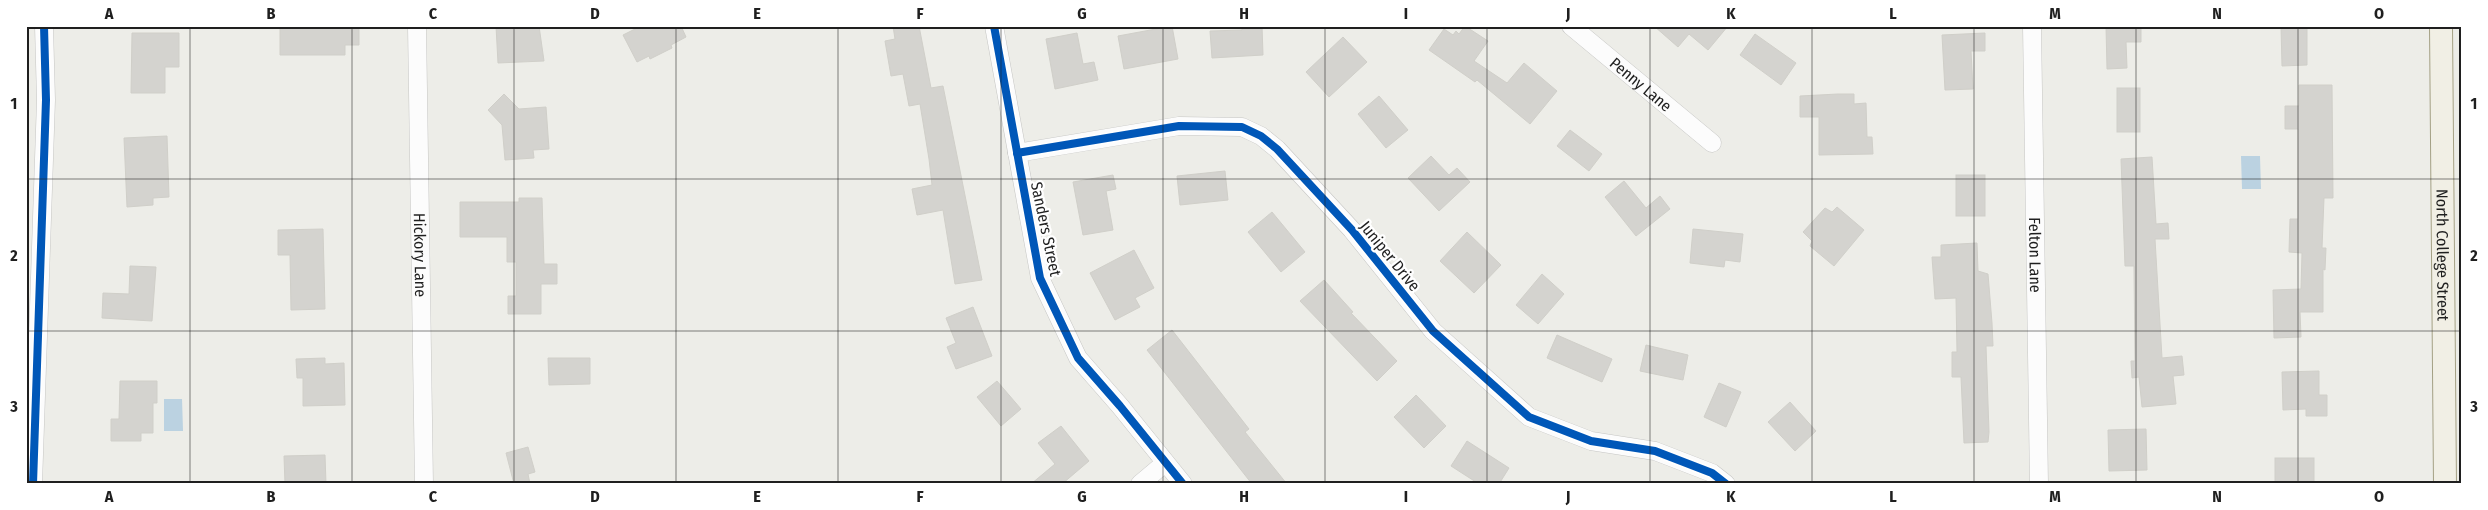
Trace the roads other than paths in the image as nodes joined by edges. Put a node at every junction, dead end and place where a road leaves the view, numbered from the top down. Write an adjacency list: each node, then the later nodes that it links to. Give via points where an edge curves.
1 (44, 26): 10 (street, via 46,100)
2 (417, 26): 11 (street, Hickory Lane)
3 (994, 26): 8 (street, Sanders Street)
4 (1571, 26): 7 (street, Penny Lane)
5 (2032, 26): 15 (street, Felton Lane)
6 (2441, 26): 16 (main road, North College Street)
7 (1712, 143)
8 (1017, 153): 9 (street, Sanders Street, via 1040,278 1065,332 1078,358); 14 (street, Juniper Drive, via 1179,126 1242,127 1277,149 1352,230 1433,331 1529,417 1591,441 1655,451 1712,473)
9 (1165, 462): 12 (street); 13 (street, Sanders Street)
10 (32, 484)
11 (424, 484)
12 (1140, 484)
13 (1183, 484)
14 (1726, 484)
15 (2039, 484)
16 (2444, 484)

